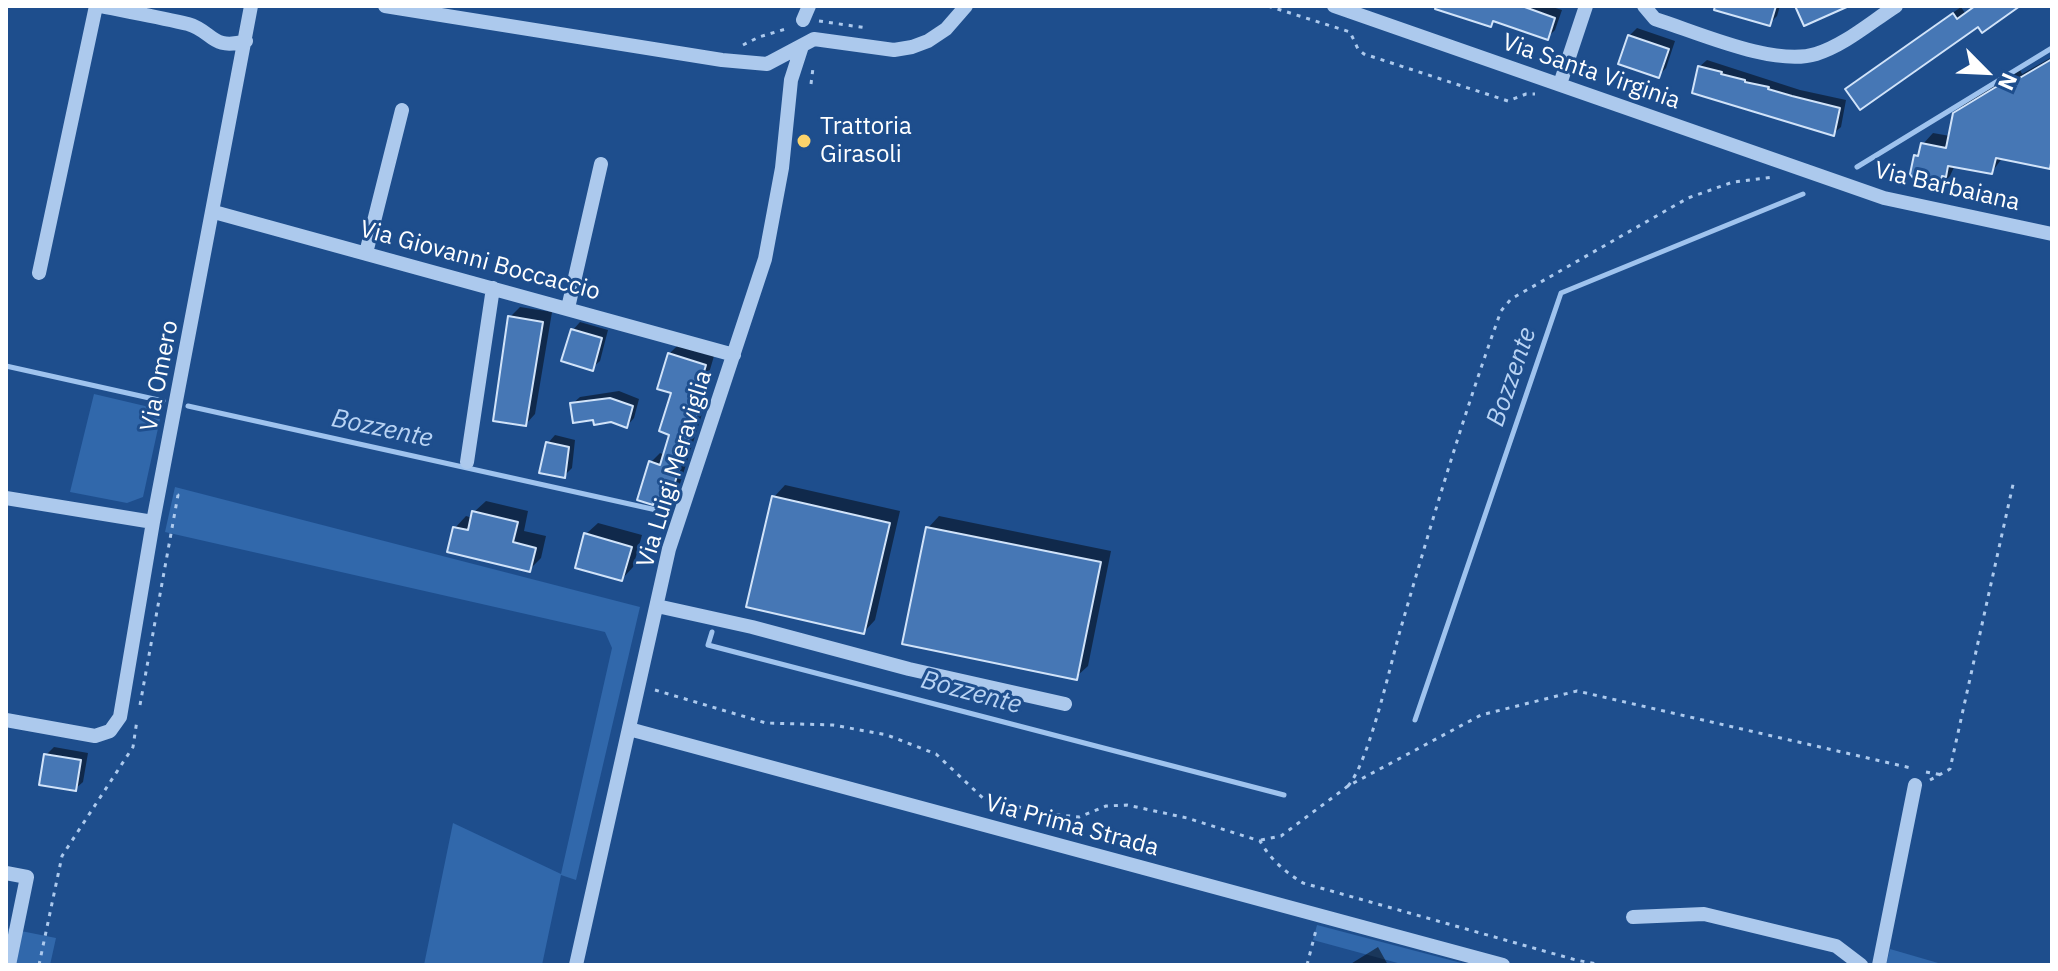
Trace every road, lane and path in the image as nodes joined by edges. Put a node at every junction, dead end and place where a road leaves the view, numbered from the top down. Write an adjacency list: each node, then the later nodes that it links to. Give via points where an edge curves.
1 (98, 6): 13 (street, via 193,25 212,41 233,44); 29 (street)
2 (239, 6): 13 (street)
3 (251, 6): 13 (street, Via Omero)
4 (385, 6): 16 (street)
5 (966, 6): 14 (street, via 946,29 912,47 894,50 822,39)
6 (1268, 6): 21 (path, via 1350,32 1364,54 1508,101 1526,94)
7 (1334, 6): 20 (street, Via Santa Virginia)
8 (1586, 6): 20 (street)
9 (1644, 6): 10 (street, via 1655,19 1769,55 1797,58 1841,42)
10 (1896, 6)
11 (807, 18): 12 (path); 15 (path)
12 (869, 29)
13 (246, 34): 26 (street, Via Omero)
14 (802, 46): 16 (street); 18 (street, Via Luigi Meraviglia)
15 (736, 49)
16 (767, 64): 18 (street)
17 (814, 65): 19 (path)
18 (791, 80): 32 (street, Via Luigi Meraviglia, via 782,168 763,268)
19 (811, 84)
20 (1560, 84): 25 (street, Via Santa Virginia)
21 (1544, 98)
22 (402, 110): 28 (street)
23 (601, 164): 31 (street)
24 (1783, 177): 46 (path, via 1733,182 1688,198 1511,299 1501,311 1374,724)
25 (1833, 181): 27 (street, Via Barbaiana, via 1884,198)
26 (214, 212): 28 (street, Via Giovanni Boccaccio); 36 (street, Via Omero)
27 (2052, 234)
28 (366, 253): 30 (street, Via Giovanni Boccaccio)
29 (39, 273)
30 (493, 288): 31 (street, Via Giovanni Boccaccio); 33 (street)
31 (568, 308): 32 (street, Via Giovanni Boccaccio)
32 (734, 355): 37 (street, Via Luigi Meraviglia, via 684,497)
33 (467, 462)
34 (2014, 480): 44 (path, via 1950,769)
35 (6, 498): 36 (street)
36 (153, 522): 40 (street, Via Omero, via 124,700 110,731 87,736)
37 (657, 606): 39 (street); 41 (street, Via Luigi Meraviglia)
38 (651, 689): 47 (path, via 766,723 833,725 887,735 936,754 984,799 1079,817 1106,806 1127,805)
39 (1065, 704)
40 (6, 720)
41 (629, 729): 54 (street, Via Luigi Meraviglia); 56 (street, Via Prima Strada)
42 (1911, 768): 46 (path, via 1577,691 1481,715)
43 (1927, 772): 44 (path)
44 (1942, 775): 45 (path)
45 (1915, 785): 59 (street)
46 (1348, 786): 47 (path, via 1281,836)
47 (1260, 841): 49 (path, via 1290,875)
48 (6, 873): 53 (street, via 27,877)
49 (1324, 889): 50 (path); 57 (path)
50 (1322, 898)
51 (1633, 917): 58 (street, via 1704,914 1836,946)
52 (1317, 925): 55 (path)
53 (9, 965)
54 (576, 965)
55 (1307, 965)
56 (1503, 965)
57 (1602, 965)
58 (1861, 965)
59 (1879, 965)

